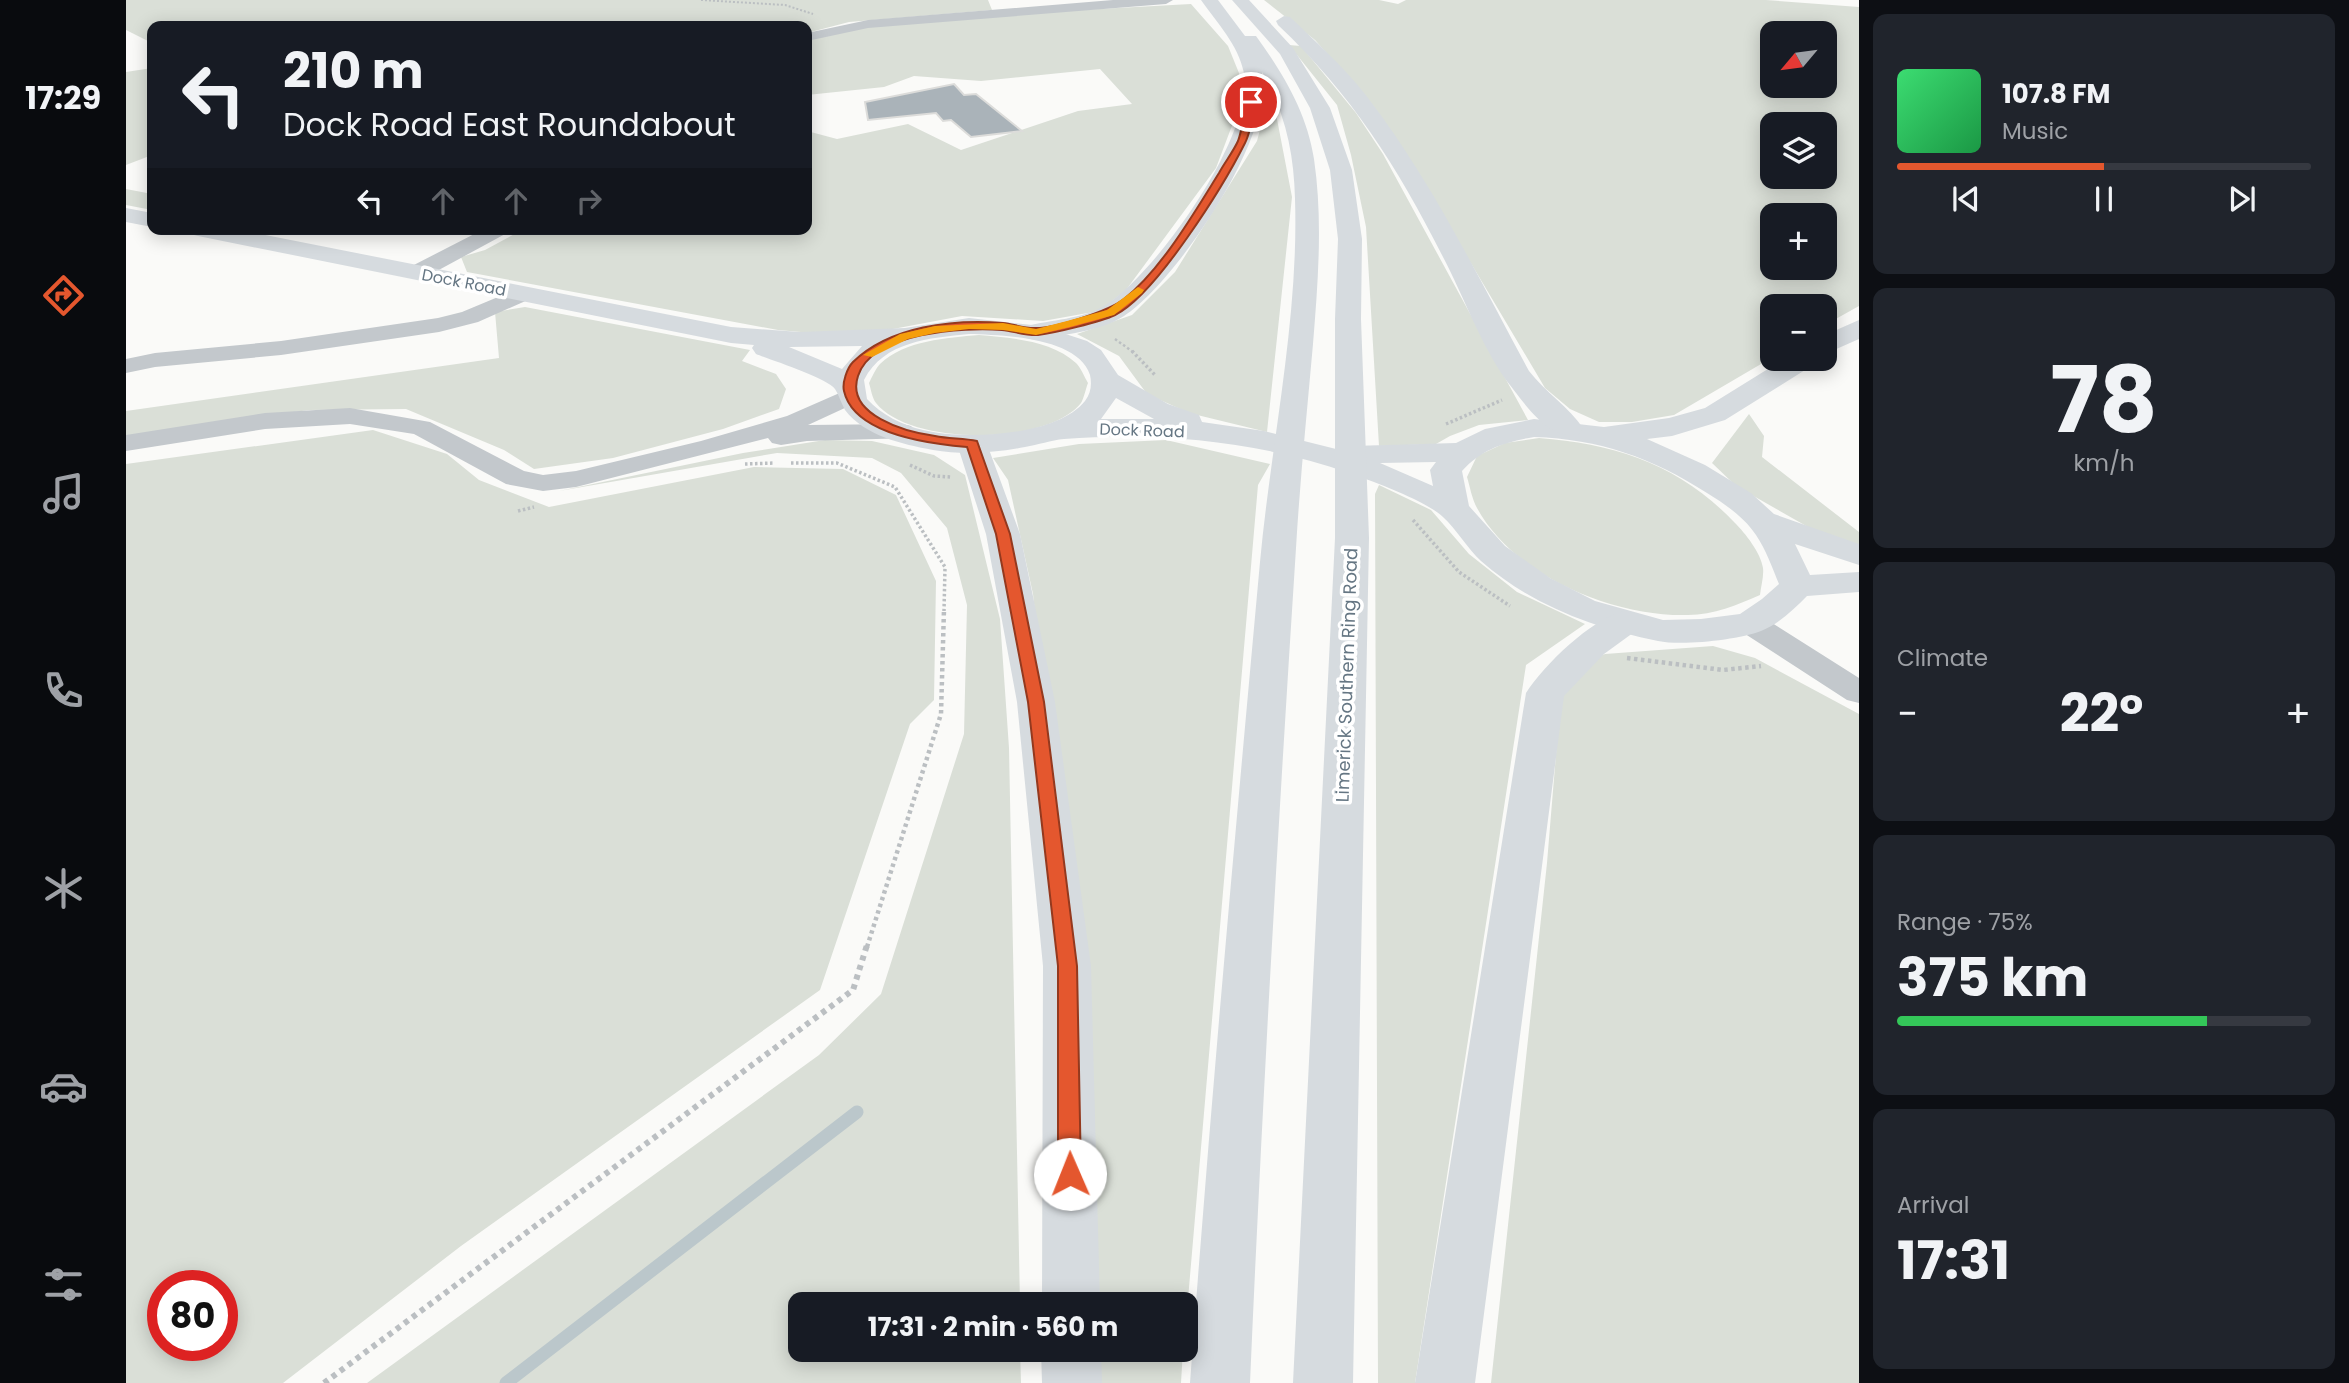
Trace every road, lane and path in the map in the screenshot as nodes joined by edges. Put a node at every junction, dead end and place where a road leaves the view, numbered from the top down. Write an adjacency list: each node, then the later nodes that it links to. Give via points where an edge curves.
1 (701, 0): 7 (path, via 785,5)
2 (1195, 0): 9 (main road)
3 (1212, 0): 9 (main road); 54 (main road, via 1268,64 1287,102 1303,154 1307,213 1306,276 1281,520 1233,1141)
4 (1240, 0): 55 (main road, Limerick Southern Ring Road, via 1278,38 1324,113 1347,192 1351,242 1352,538)
5 (1257, 0): 28 (main road, via 1317,48 1346,81 1421,195 1516,374)
6 (1159, 1): 7 (street)
7 (851, 26): 8 (street)
8 (812, 36)
9 (1237, 40): 17 (main road, via 1249,61 1255,87 1242,140 1175,246 1129,300 1110,313)
10 (126, 215): 11 (main road)
11 (147, 219)
12 (228, 235): 14 (main road, Dock Road)
13 (488, 235): 14 (street)
14 (415, 273): 15 (main road, Dock Road)
15 (522, 294): 18 (main road, Dock Road); 22 (street, via 439,325 281,348)
16 (1859, 328): 20 (main road)
17 (1036, 332): 19 (main road, via 969,326); 25 (main road, via 1084,351)
18 (731, 335): 19 (main road, Dock Road, via 800,340); 26 (main road, Dock Road, via 825,371)
19 (904, 337): 26 (main road, via 874,349 855,366)
20 (1837, 340)
21 (126, 358): 22 (street)
22 (155, 360): 23 (street)
23 (126, 366)
24 (1784, 371): 27 (main road)
25 (1106, 380): 29 (main road, via 1096,408); 32 (main road, Dock Road, via 1158,410)
26 (850, 391): 30 (main road, Dock Road, via 861,410); 35 (street, via 796,421)
27 (1715, 414): 31 (main road, via 1672,427); 38 (main road, via 1697,435)
28 (1568, 428): 31 (main road); 36 (main road, via 1496,434)
29 (1056, 431): 32 (main road, Dock Road, via 1120,426); 34 (main road, Dock Road, via 1017,441)
30 (902, 432): 34 (main road, Dock Road); 35 (street, via 807,433)
31 (1606, 434): 38 (main road)
32 (1227, 435): 37 (main road, Dock Road)
33 (126, 443): 35 (street, via 265,421 350,416 421,427 516,478 543,483)
34 (972, 443): 50 (main road, via 1003,534 1036,702 1067,966)
35 (709, 447)
36 (1460, 452): 37 (main road, Dock Road); 41 (main road, via 1446,470)
37 (1332, 456): 41 (main road, Dock Road, via 1416,488)
38 (1684, 464): 43 (main road, via 1735,496)
39 (735, 466): 52 (path, via 837,463 895,487 944,567 941,714 853,990)
40 (545, 505): 42 (path)
41 (1453, 508): 47 (main road, via 1493,553 1538,585 1582,609)
42 (518, 511)
43 (1763, 521): 44 (main road); 46 (main road)
44 (1859, 555)
45 (1859, 582): 46 (main road)
46 (1797, 586): 48 (main road)
47 (1624, 622): 48 (main road, via 1662,631); 56 (main road, via 1591,646 1545,693)
48 (1750, 623): 49 (street)
49 (1859, 693)
50 (1071, 1292)
51 (1072, 1362): 53 (main road)
52 (324, 1383)
53 (1072, 1383)
54 (1220, 1383)
55 (1323, 1383)
56 (1445, 1383)

